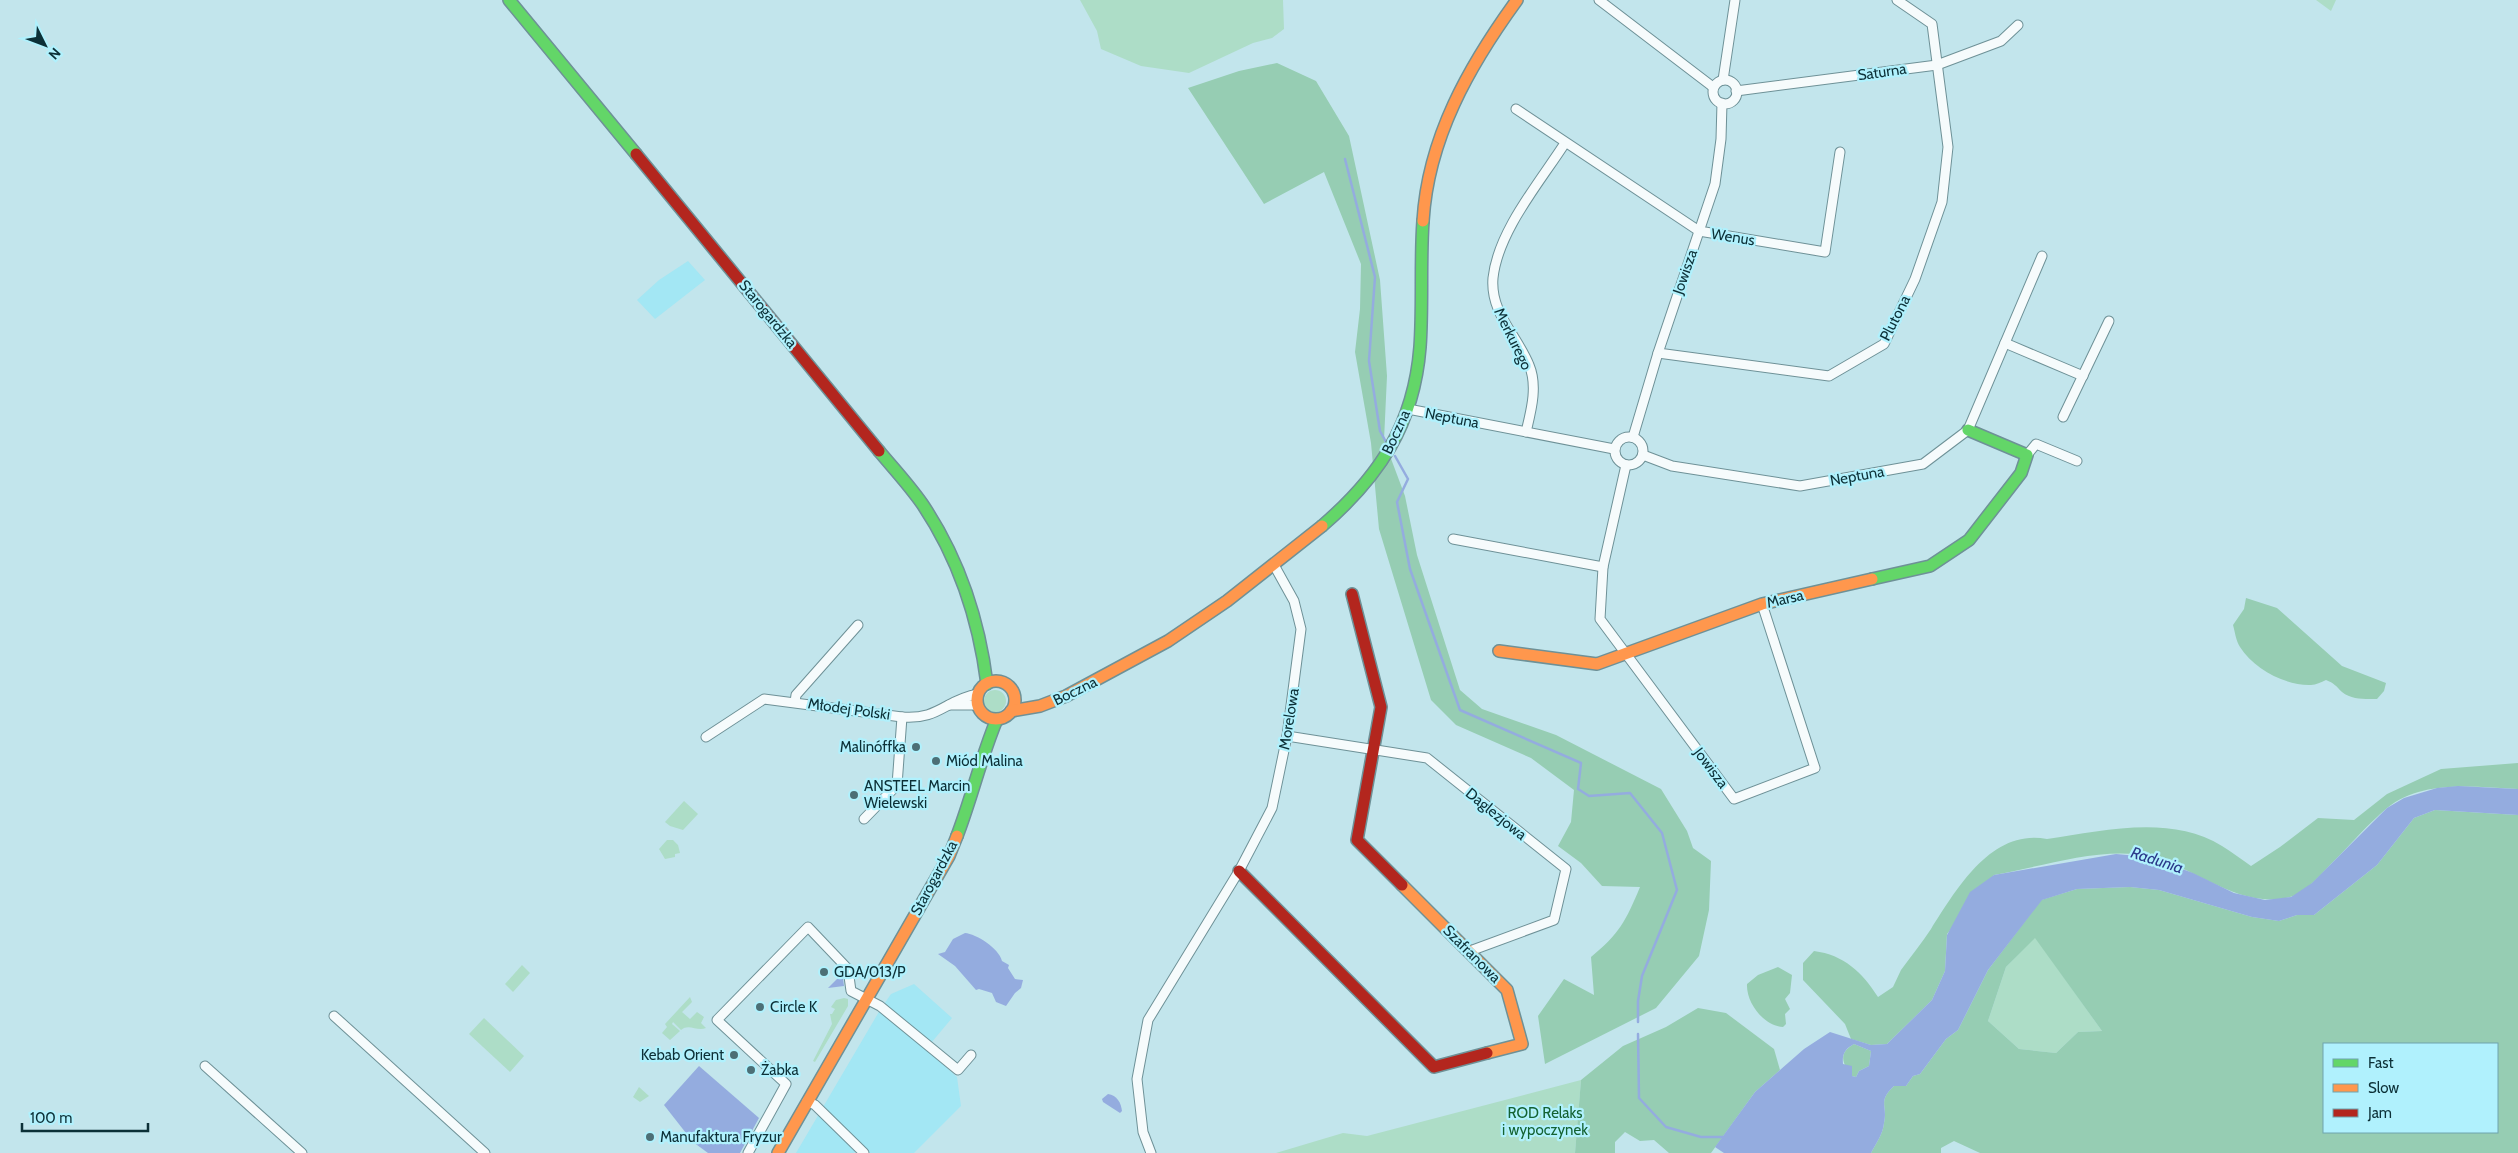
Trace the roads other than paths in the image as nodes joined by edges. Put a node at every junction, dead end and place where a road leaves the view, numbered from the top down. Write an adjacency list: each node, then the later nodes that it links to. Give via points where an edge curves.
1 (509, 0): 39 (street, Starogardzka, via 922,503 938,527 964,585)
2 (1517, 0): 21 (street, Boczna, via 1476,56 1435,152 1421,242 1421,351)
3 (1599, 0): 9 (street)
4 (1735, 0): 8 (street)
5 (1897, 0): 7 (street, Plutona, via 1932,24)
6 (2018, 25): 7 (street, Saturna, via 2001,42)
7 (1937, 65): 10 (street, Saturna); 19 (street, Plutona, via 1948,147 1942,202 1915,280 1884,344 1829,376)
8 (1723, 80): 9 (street); 10 (street, via 1731,82)
9 (1713, 88): 11 (street, via 1715,99)
10 (1736, 91): 11 (street, via 1731,102)
11 (1722, 103): 15 (street, Jowisza, via 1722,139 1715,184)
12 (1516, 109): 13 (street, Wenus)
13 (1565, 143): 15 (street, Wenus); 24 (street, Merkurego, via 1499,250 1493,279 1495,302 1503,323 1530,366 1534,397)
14 (1840, 152): 15 (street, Wenus, via 1825,252)
15 (1699, 231): 19 (street, Jowisza)
16 (2042, 256): 18 (street, Neptuna)
17 (2109, 320): 20 (street)
18 (2005, 343): 20 (street); 23 (street, Neptuna)
19 (1658, 353): 25 (street, Jowisza)
20 (2082, 376): 22 (street)
21 (1408, 409): 24 (street, Neptuna); 32 (street, Boczna, via 1392,446 1357,496)
22 (2063, 417)
23 (1968, 430): 27 (street, Neptuna, via 1923,464 1800,486 1672,466); 28 (street)
24 (1526, 432): 26 (street, Neptuna)
25 (1634, 437): 26 (street, via 1621,439); 27 (street, via 1642,444)
26 (1614, 449): 30 (street, via 1617,460)
27 (1643, 455): 30 (street, via 1639,461)
28 (2028, 455): 29 (street, via 2036,444); 35 (street, Marsa, via 2021,473 1969,540 1930,566)
29 (2077, 461)
30 (1626, 465): 33 (street, Jowisza)
31 (1453, 539): 33 (street)
32 (1274, 565): 43 (street, Boczna, via 1174,637 1074,693); 47 (street, Morelowa, via 1294,601 1301,629)
33 (1603, 567): 38 (street, Jowisza, via 1600,619)
34 (1352, 594): 49 (street, Szafranowa, via 1381,707)
35 (1762, 604): 38 (street, Marsa); 38 (street, Jowisza, via 1815,768 1734,799)
36 (858, 625): 42 (street, Młodej Polski, via 796,695)
37 (1498, 651): 38 (street, Marsa, via 1596,664)
38 (1625, 655)
39 (992, 683): 40 (street, via 1009,687); 41 (street)
40 (1014, 698): 43 (street, Boczna); 44 (street)
41 (978, 700): 45 (street, Młodej Polski, via 961,697 931,716); 46 (street)
42 (795, 702): 45 (street, Młodej Polski); 48 (street, Młodej Polski, via 764,699)
43 (1039, 706): 44 (street, Boczna)
44 (1011, 711): 46 (street, via 1006,716)
45 (902, 717): 50 (street, Młodej Polski, via 897,785)
46 (991, 717): 53 (street, Starogardzka, via 970,802 948,856)
47 (1287, 736): 49 (street, Daglezjowa); 51 (street, Morelowa, via 1272,808)
48 (706, 737)
49 (1373, 750): 52 (street, Szafranowa, via 1356,840); 52 (street, Daglezjowa, via 1427,758 1566,869 1554,920)
50 (864, 819)
51 (1239, 871): 52 (street, Szafranowa, via 1434,1067 1522,1044 1507,990); 63 (street, Morelowa, via 1148,1020 1137,1079 1143,1132)
52 (1470, 951)
53 (866, 1000): 55 (street, via 880,1006 958,1070); 57 (street, Starogardzka); 60 (street, via 851,991 848,969 808,927 716,1020 786,1084)
54 (334, 1016): 59 (street)
55 (970, 1055)
56 (205, 1066): 58 (street)
57 (807, 1101): 61 (street, Starogardzka); 62 (street)
58 (302, 1153)
59 (485, 1153)
60 (748, 1153)
61 (778, 1153)
62 (864, 1153)
63 (1151, 1153)

